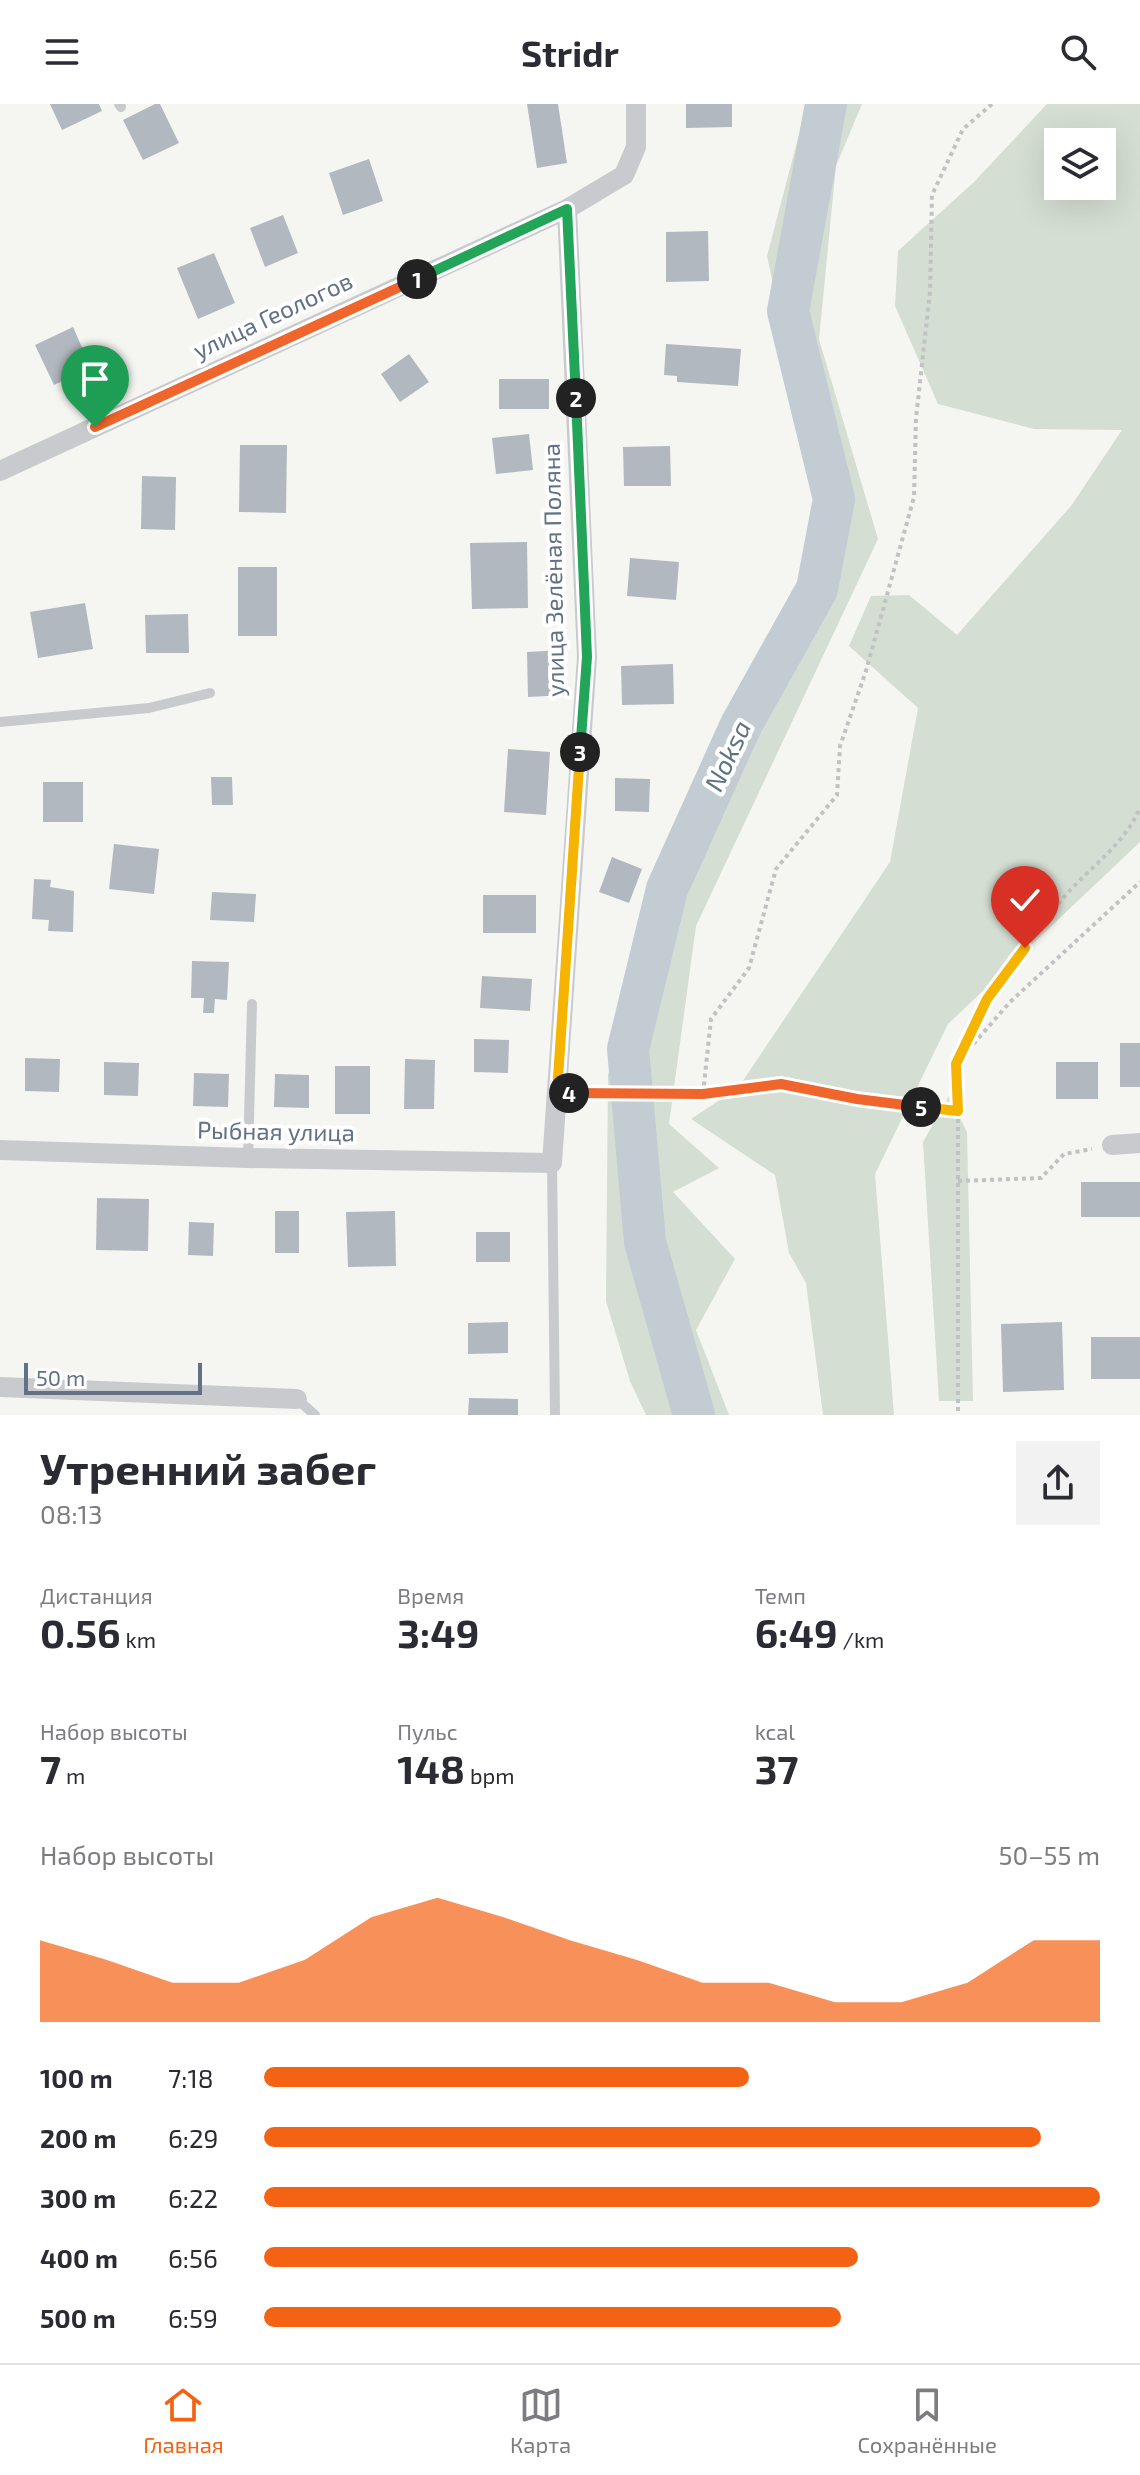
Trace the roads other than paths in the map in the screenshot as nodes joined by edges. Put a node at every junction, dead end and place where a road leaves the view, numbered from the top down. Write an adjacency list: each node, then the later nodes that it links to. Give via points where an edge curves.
1 (636, 104): 2 (street, via 636,147 624,175)
2 (567, 209): 3 (street, улица Геологов); 11 (street, улица Зелёная Поляна, via 587,657)
3 (0, 471)
4 (210, 693): 5 (lane, via 149,708)
5 (0, 722)
6 (252, 1004): 10 (lane)
7 (1140, 1143): 8 (street)
8 (1112, 1145)
9 (0, 1150): 10 (street, Рыбная улица)
10 (248, 1158): 11 (street, Рыбная улица)
11 (552, 1163): 15 (lane)
12 (0, 1387): 13 (street)
13 (297, 1399): 14 (lane)
14 (315, 1415)
15 (555, 1415)

